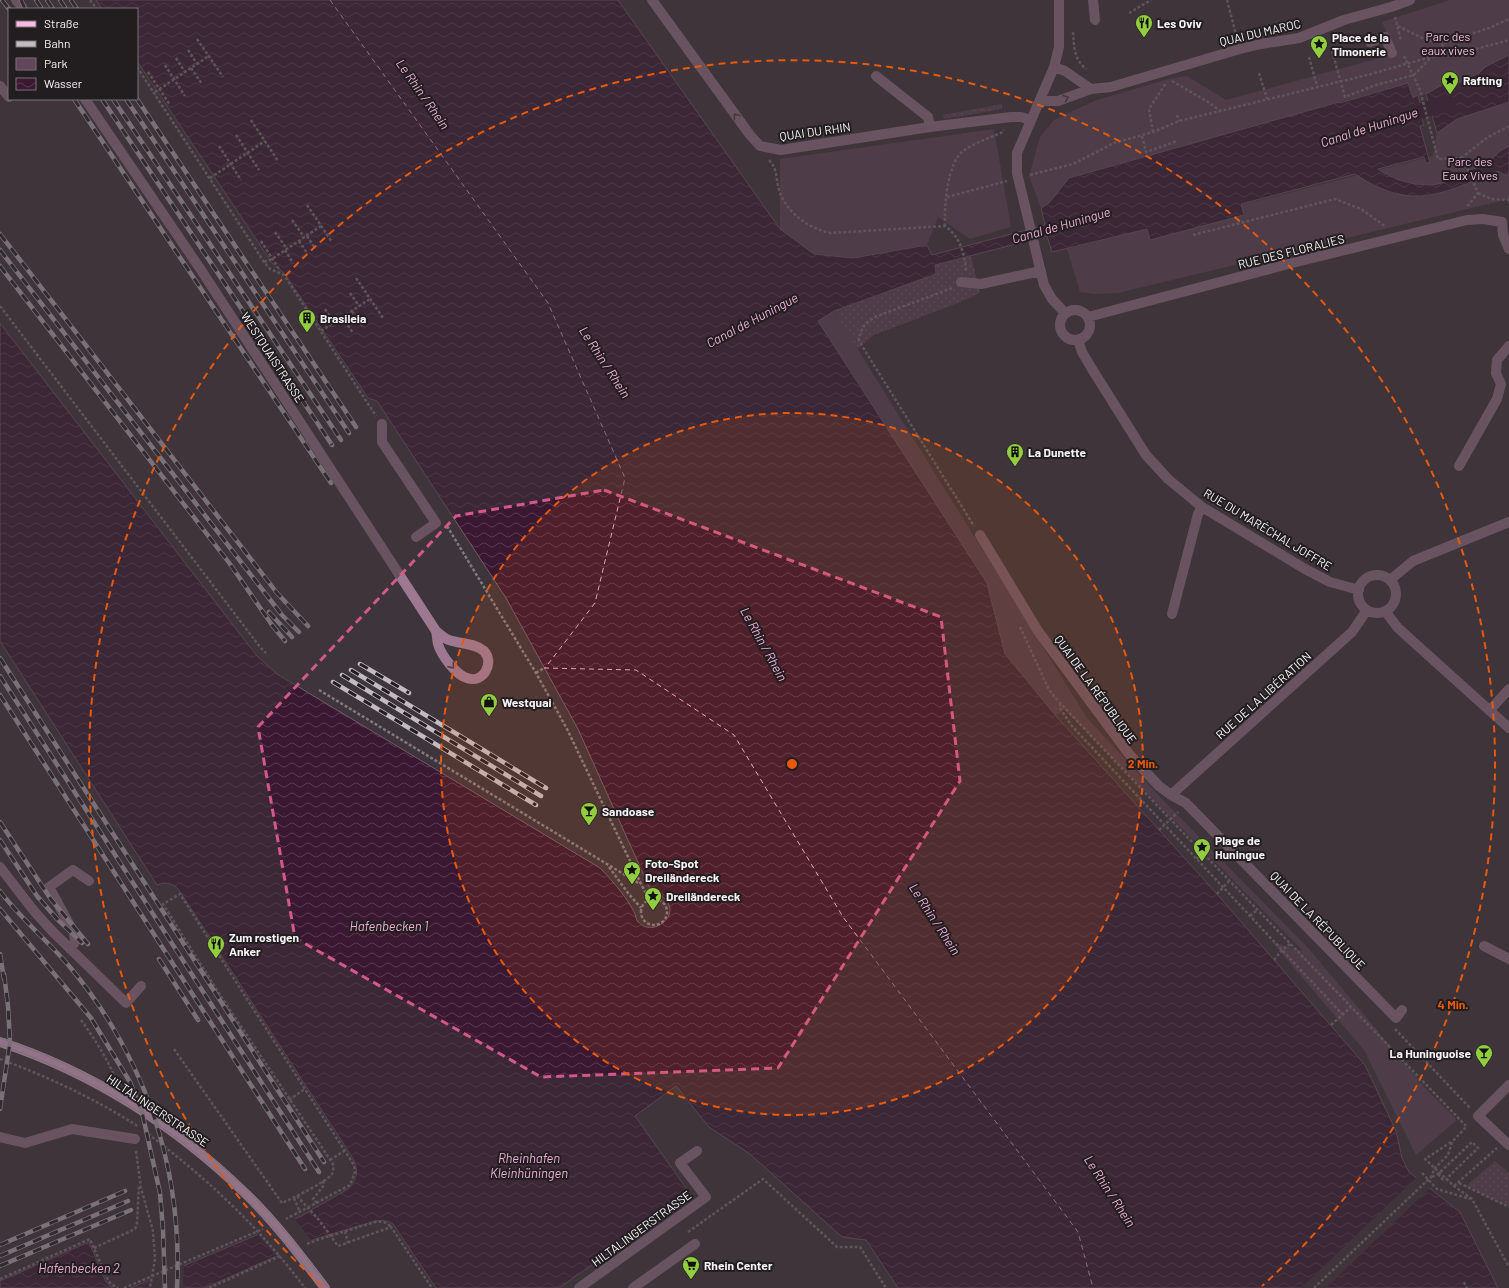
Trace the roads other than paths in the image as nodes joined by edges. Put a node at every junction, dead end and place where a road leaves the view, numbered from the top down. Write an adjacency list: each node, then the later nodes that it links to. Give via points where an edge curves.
1 (16, 0): 6 (street)
2 (652, 0): 18 (street, QUAI DU RHIN, one-way to 2, via 781,150 760,146)
3 (1059, 0): 10 (street, via 1059,47)
4 (1093, 0): 7 (street)
5 (1410, 0): 13 (street, QUAI DU MAROC, via 1344,20 1299,38 1240,49 1111,87)
6 (23, 8)
7 (1096, 20)
8 (1369, 39): 9 (street, via 1370,42 1385,37)
9 (1392, 53)
10 (1054, 67): 13 (street, via 1065,71); 16 (street)
11 (876, 76): 18 (street, via 928,117)
12 (0, 86): 14 (street)
13 (1091, 89): 16 (street, QUAI DU MAROC, one-way to 13, via 1058,101)
14 (8, 95)
15 (86, 100): 38 (street, WESTQUAISTRASSE, via 205,276)
16 (1040, 101): 17 (street)
17 (1030, 120): 18 (street, QUAI DU RHIN, via 1011,117); 21 (street, via 1017,152 1017,174)
18 (930, 127)
19 (1506, 219): 20 (street, via 1503,235); 24 (street, RUE DES FLORALIES, via 1467,220)
20 (1509, 249)
21 (1041, 271): 22 (street, via 981,284); 23 (street, via 1044,285 1052,299)
22 (961, 282)
23 (1065, 313): 24 (street, via 1082,311); 25 (street, via 1060,327 1063,335 1070,340)
24 (1088, 317): 25 (street, via 1089,331 1085,337)
25 (1078, 340): 29 (street, RUE DU MARÉCHAL JOFFRE, via 1092,369 1146,455 1168,479)
26 (1509, 346): 28 (street, via 1497,360 1496,373 1501,384 1497,399)
27 (382, 424): 32 (street, via 382,442 436,523)
28 (1458, 466)
29 (1202, 507): 34 (street, RUE DU MARÉCHAL JOFFRE, via 1305,569 1330,582); 37 (street)
30 (1509, 522): 33 (street, via 1413,561)
31 (980, 535): 42 (street, QUAI DE LA RÉPUBLIQUE, via 1025,612 1079,689 1129,754)
32 (416, 537)
33 (1390, 580): 34 (street, via 1374,575 1364,580); 36 (street, via 1396,597)
34 (1358, 590): 35 (street, via 1360,603)
35 (1367, 610): 36 (street, via 1376,613); 42 (street, RUE DE LA LIBÉRATION, via 1352,632)
36 (1385, 610): 40 (street, via 1398,628)
37 (1172, 614)
38 (436, 631): 38 (street, WESTQUAISTRASSE, one-way to 38, via 438,644 456,671 472,679 483,675 488,659 482,650 449,640)
39 (1509, 689): 40 (street)
40 (1490, 710): 41 (street)
41 (1509, 728)
42 (1171, 795): 49 (street, QUAI DE LA RÉPUBLIQUE, via 1186,803 1396,1018)
43 (0, 866): 46 (street, via 34,911)
44 (89, 881): 46 (street, via 73,870 49,887 74,933 75,942)
45 (1484, 946): 47 (street)
46 (70, 949): 48 (street, via 126,1003)
47 (1509, 959)
48 (141, 986)
49 (1402, 1010)
50 (0, 1042): 57 (main road, HILTALINGERSTRASSE, via 67,1068 100,1085 175,1134 209,1160 246,1194 271,1220)
51 (1509, 1085): 54 (street, via 1478,1116)
52 (0, 1138): 53 (street, via 25,1143 72,1129)
53 (135, 1139)
54 (1507, 1143)
55 (697, 1151): 58 (street, HILTALINGERSTRASSE, via 680,1163 706,1197)
56 (695, 1244): 59 (street)
57 (325, 1288)
58 (580, 1288)
59 (633, 1288)

